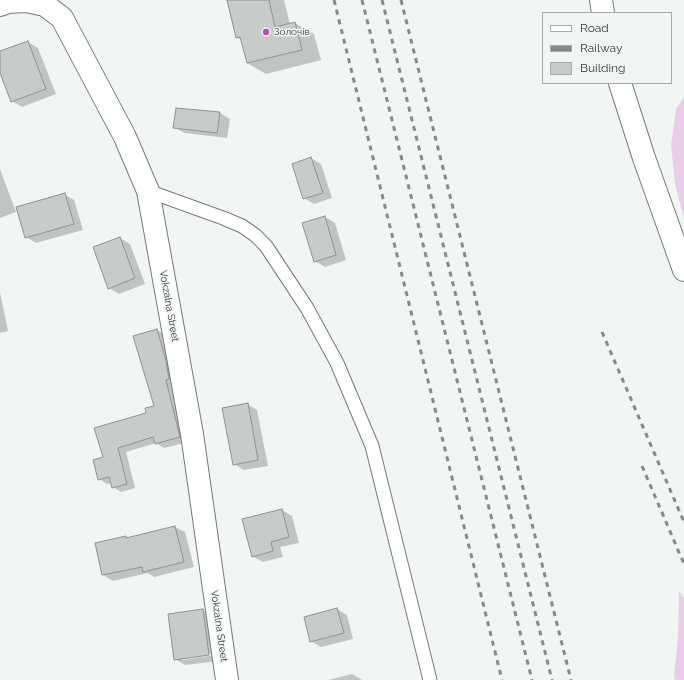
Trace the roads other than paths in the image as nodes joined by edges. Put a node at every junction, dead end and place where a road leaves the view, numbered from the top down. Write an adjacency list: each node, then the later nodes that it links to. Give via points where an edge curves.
1 (601, 0): 3 (street)
2 (0, 5): 5 (street, Vokzalna Street, via 26,1 45,5 62,18 125,137)
3 (603, 12)
4 (620, 84): 6 (street)
5 (148, 190): 7 (street, Vokzalna Street, via 192,434); 8 (lane, via 242,226 266,246 307,308 337,363 372,446)
6 (684, 270)
7 (227, 680)
8 (430, 680)

